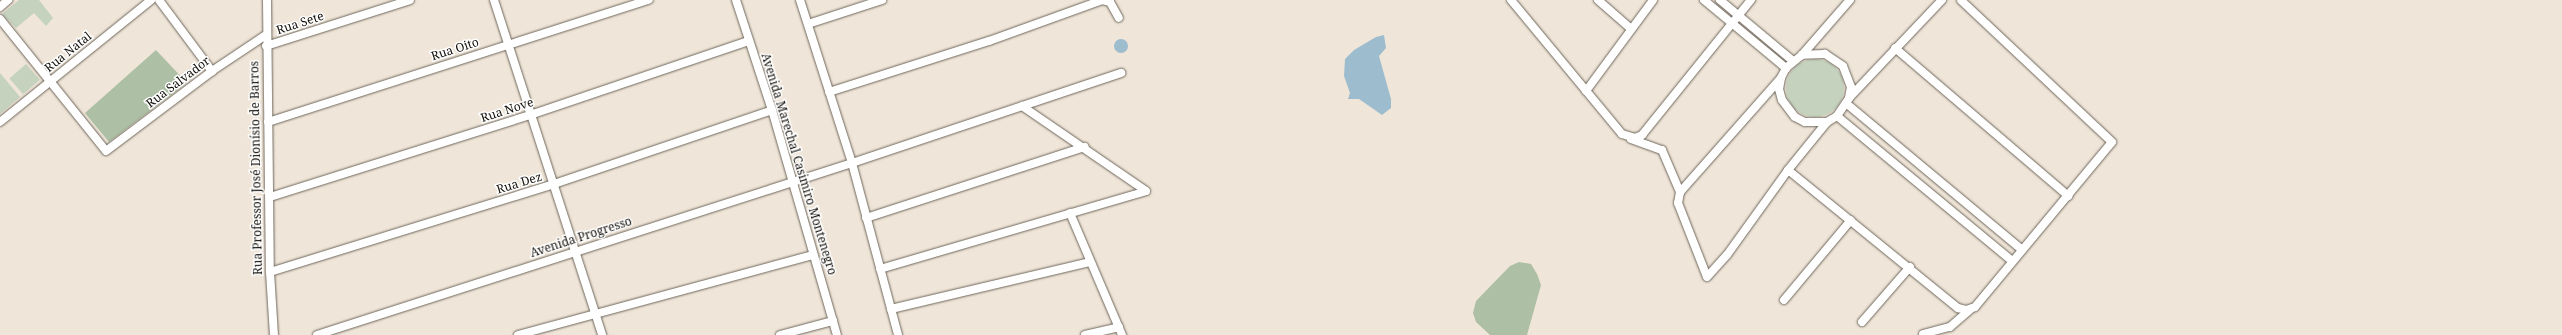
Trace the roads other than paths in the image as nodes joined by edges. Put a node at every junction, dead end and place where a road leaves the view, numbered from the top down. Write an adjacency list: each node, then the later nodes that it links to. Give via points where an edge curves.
1 (8, 0): 21 (street)
2 (152, 0): 39 (street, Rua Natal)
3 (159, 0): 36 (street)
4 (267, 0): 28 (street, Rua Professor José Dionísio de Barros)
5 (410, 0): 31 (street, Rua Sete)
6 (494, 0): 30 (street)
7 (649, 0): 30 (street, Rua Oito)
8 (736, 0): 29 (street, Avenida Marechal Casimiro Montenegro)
9 (800, 0): 26 (street)
10 (882, 0): 26 (street)
11 (1102, 0): 23 (street, via 1110,2); 41 (street, via 989,41)
12 (1511, 0): 40 (street)
13 (1598, 0): 27 (street)
14 (1653, 0): 27 (street)
15 (1704, 0): 25 (street)
16 (1720, 0): 22 (street)
17 (1751, 0): 22 (street)
18 (1850, 0): 33 (street)
19 (1942, 0): 32 (street)
20 (1961, 0): 57 (street, via 2112,142)
21 (0, 6)
22 (1738, 15): 25 (street); 34 (street)
23 (1119, 18)
24 (0, 19): 39 (street)
25 (1732, 23): 35 (street); 50 (street, via 1642,135)
26 (808, 24): 41 (street)
27 (1630, 28): 40 (street)
28 (266, 35): 31 (street, Rua Professor José Dionísio de Barros); 36 (street, Rua Salvador)
29 (749, 41): 44 (street, Avenida Marechal Casimiro Montenegro); 45 (street, Rua Nove)
30 (508, 44): 45 (street); 48 (street, Rua Oito)
31 (266, 46): 48 (street, Rua Professor José Dionísio de Barros)
32 (1895, 48): 42 (street); 57 (street)
33 (1802, 55): 34 (street); 42 (street, via 1825,54 1843,66 1851,87)
34 (1793, 61): 35 (street)
35 (1786, 68): 38 (street)
36 (212, 71): 39 (street, Rua Salvador, via 106,151)
37 (1121, 73): 43 (street, Avenida Progresso)
38 (1781, 78): 49 (street, via 1782,100 1795,117 1816,124); 56 (street)
39 (49, 83): 47 (street, Rua Natal)
40 (1586, 91): 50 (street)
41 (829, 92): 52 (street)
42 (1848, 101): 46 (street); 62 (street)
43 (1022, 106): 51 (street); 52 (street, Avenida Progresso)
44 (772, 110): 54 (street, Avenida Marechal Casimiro Montenegro); 55 (street, Rua Dez)
45 (533, 114): 55 (street); 58 (street, Rua Nove)
46 (1837, 116): 49 (street); 65 (street)
47 (1, 119)
48 (268, 122): 58 (street, Rua Professor José Dionísio de Barros)
49 (1827, 122): 53 (street)
50 (1628, 138): 56 (street, via 1662,150)
51 (1085, 147): 59 (street, via 1146,191); 60 (street)
52 (852, 163): 54 (street, Avenida Progresso); 60 (street)
53 (1788, 170): 56 (street, via 1728,255 1707,277 1678,203); 61 (street)
54 (794, 182): 63 (street, Avenida Progresso); 64 (street, Avenida Marechal Casimiro Montenegro)
55 (554, 184): 63 (street); 69 (street, Rua Dez)
56 (1680, 192)
57 (2068, 196): 62 (street)
58 (270, 197): 69 (street, Rua Professor José Dionísio de Barros)
59 (1070, 213): 66 (street); 68 (street)
60 (866, 218): 68 (street)
61 (1851, 220): 67 (street); 70 (street)
62 (2021, 249): 65 (street)
63 (576, 251): 73 (street); 79 (street, Avenida Progresso)
64 (813, 255): 73 (street); 74 (street, Avenida Marechal Casimiro Montenegro)
65 (2011, 260): 72 (street)
66 (1090, 262): 71 (street); 76 (street)
67 (1910, 267): 72 (street, via 1958,308); 75 (street)
68 (880, 269): 71 (street)
69 (270, 272): 78 (street, Rua Professor José Dionísio de Barros)
70 (1784, 300)
71 (890, 308): 84 (street)
72 (1971, 309): 77 (street, via 1950,327)
73 (596, 315): 80 (street); 81 (street)
74 (834, 321): 82 (street); 83 (street, Avenida Marechal Casimiro Montenegro)
75 (1862, 322)
76 (1119, 327): 85 (street); 86 (street)
77 (1923, 334)
78 (274, 335)
79 (317, 335)
80 (518, 335)
81 (602, 335)
82 (780, 335)
83 (838, 335)
84 (898, 335)
85 (1085, 335)
86 (1122, 335)

